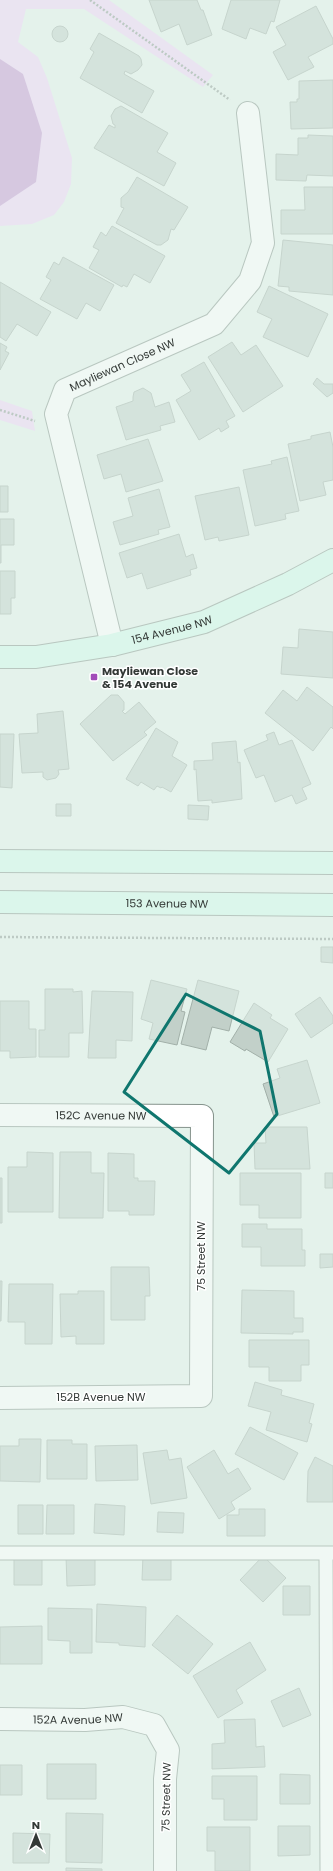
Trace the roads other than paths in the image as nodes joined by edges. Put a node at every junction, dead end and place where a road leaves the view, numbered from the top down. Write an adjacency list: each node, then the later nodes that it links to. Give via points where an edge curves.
1 (248, 113): 3 (street, Mayliewan Close NW, via 262,243 250,281 214,324 65,390 56,414)
2 (333, 560): 3 (main road, 154 Avenue NW, via 288,584 204,622)
3 (112, 645): 4 (main road, 154 Avenue NW, via 36,657)
4 (0, 657)
5 (0, 861): 6 (main road)
6 (333, 863)
7 (0, 902): 8 (main road, 153 Avenue NW)
8 (333, 905)
9 (0, 1115): 10 (street, 152C Avenue NW)
10 (202, 1116): 11 (street, 75 Street NW)
11 (201, 1396): 12 (street, 152B Avenue NW)
12 (0, 1398)
13 (0, 1553): 14 (lane)
14 (329, 1553): 18 (lane)
15 (0, 1719): 16 (street, 152A Avenue NW, via 85,1720 123,1717)
16 (154, 1725): 17 (street, 75 Street NW, via 168,1750 165,1779)
17 (165, 1871)
18 (327, 1871)

